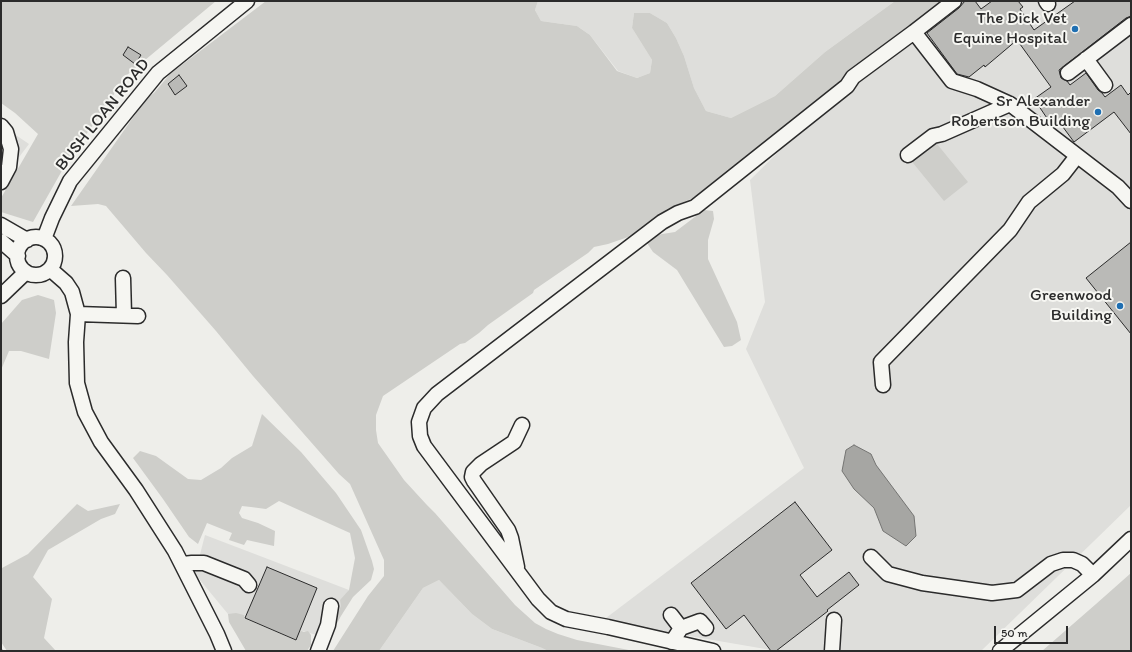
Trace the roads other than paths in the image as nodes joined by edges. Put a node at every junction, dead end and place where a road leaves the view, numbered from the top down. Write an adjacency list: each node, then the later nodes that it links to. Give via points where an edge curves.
1 (247, 1): 15 (street, BUSH LOAN ROAD, via 158,73 70,181)
2 (954, 1): 4 (street)
3 (1131, 26): 5 (street)
4 (914, 32): 8 (street, via 952,81); 31 (street, via 853,77 847,86 695,207 662,222 437,394 424,408 419,422 424,446)
5 (1086, 59): 6 (street); 7 (street)
6 (1068, 73)
7 (1105, 85)
8 (1010, 104): 10 (street, via 933,136); 11 (street)
9 (1, 126): 12 (street, via 6,132 10,149 9,167)
10 (908, 155)
11 (1078, 156): 13 (street, via 1118,187); 26 (street, via 1063,174 1029,202 1010,230 881,362)
12 (1, 182)
13 (1131, 201)
14 (1, 225): 16 (street)
15 (44, 239): 16 (street, via 38,237); 19 (street, via 50,243 56,256)
16 (27, 240): 18 (street, via 20,247)
17 (1, 241): 18 (street)
18 (18, 256): 20 (street, via 21,268)
19 (50, 269): 20 (street, via 39,275); 23 (street, via 72,292)
20 (26, 272): 22 (street)
21 (123, 278): 24 (street)
22 (1, 296)
23 (78, 314): 24 (street); 30 (street, via 77,384 85,412 101,442 136,490)
24 (124, 315): 25 (street)
25 (138, 316)
26 (883, 385)
27 (522, 425): 31 (street, via 514,442 481,464 473,472 472,477 508,530)
28 (1131, 539): 32 (street)
29 (871, 557): 32 (street, via 888,574 922,583 992,593 1017,590 1051,564 1063,560 1073,560 1082,564)
30 (183, 564): 33 (street, via 204,563 244,579); 40 (street)
31 (518, 572): 39 (street, via 538,599 556,615)
32 (1093, 575): 44 (street)
33 (249, 585)
34 (331, 606): 41 (street, via 328,625)
35 (671, 615): 37 (street)
36 (834, 620): 43 (street)
37 (681, 628): 38 (street, via 700,621); 39 (street)
38 (706, 628)
39 (672, 642): 42 (street)
40 (224, 651)
41 (318, 651)
42 (713, 651)
43 (832, 651)
44 (1000, 651)

